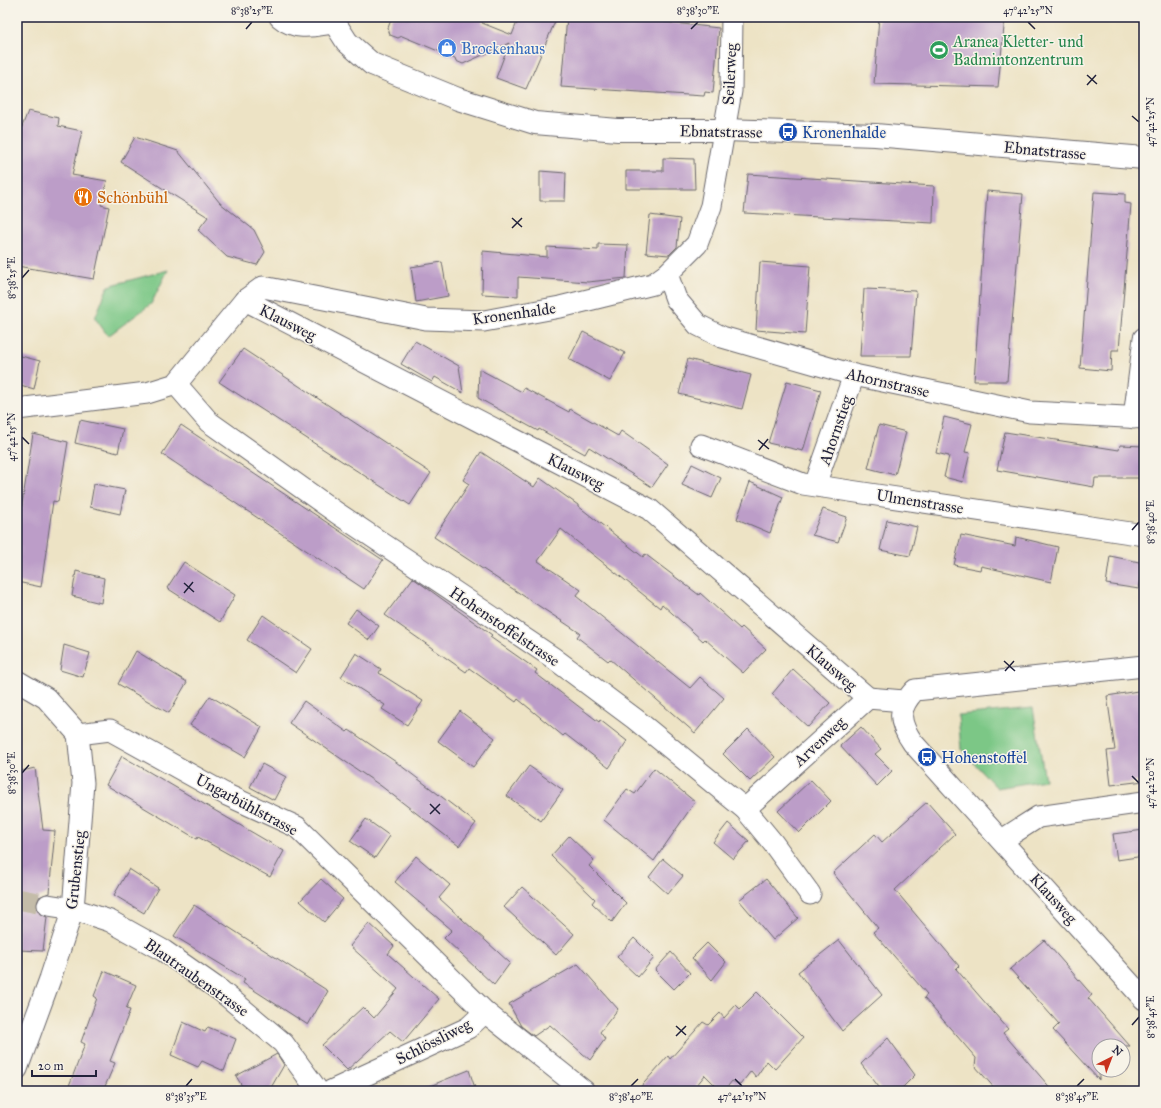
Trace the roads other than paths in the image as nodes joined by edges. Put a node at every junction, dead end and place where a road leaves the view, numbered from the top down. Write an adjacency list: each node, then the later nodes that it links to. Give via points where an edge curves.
1 (280, 17): 3 (street, via 287,23 305,28)
2 (732, 17): 4 (street, Seilerweg, via 731,91)
3 (332, 20): 4 (street, Ebnatstrasse, via 347,42 372,64 458,100 535,123 618,130)
4 (725, 130): 5 (street, Ebnatstrasse, via 875,135); 6 (street, Kronenhalde, via 712,206 697,244)
5 (1144, 158)
6 (667, 274): 7 (street, Kronenhalde, via 646,286 560,307 484,320 426,319 263,287); 9 (street, Ahornstrasse, via 676,299 698,325 722,338)
7 (245, 300): 10 (street, Kronenhalde); 18 (street, Klausweg, via 649,509)
8 (1144, 338): 12 (street)
9 (854, 375): 12 (street, Ahornstrasse, via 1030,412); 14 (street, Ahornstieg)
10 (176, 384): 11 (street, via 147,393); 22 (street, Hohenstoffelstrasse, via 209,422 337,513 552,657 635,719)
11 (17, 409)
12 (1139, 418)
13 (701, 445): 14 (street, Ulmenstrasse, via 803,484)
14 (816, 485): 15 (street, Ulmenstrasse)
15 (1144, 536)
16 (1144, 666): 19 (street, via 939,686 915,690)
17 (17, 681): 20 (street, via 46,698)
18 (868, 698): 19 (street); 22 (street, Arvenweg)
19 (904, 701): 23 (street, Klausweg, via 901,713 904,730 913,743)
20 (78, 734): 26 (street, Grubenstieg, via 83,783); 28 (street, Ungarbühlstrasse, via 110,730 227,795 297,827)
21 (1144, 802): 23 (street, via 1038,818)
22 (745, 809): 24 (street, Hohenstoffelstrasse)
23 (1002, 840): 27 (street, Klausweg)
24 (810, 894)
25 (48, 905): 26 (street, Blautraubenstrasse)
26 (73, 910): 29 (street, Grubenstieg); 30 (street, Blautraubenstrasse, via 110,921 164,950 221,991 283,1043)
27 (1144, 998)
28 (485, 1012): 31 (street, Schlössliweg, via 468,1028); 32 (street, Schlössliweg)
29 (17, 1069)
30 (318, 1091)
31 (331, 1091)
32 (584, 1091)

